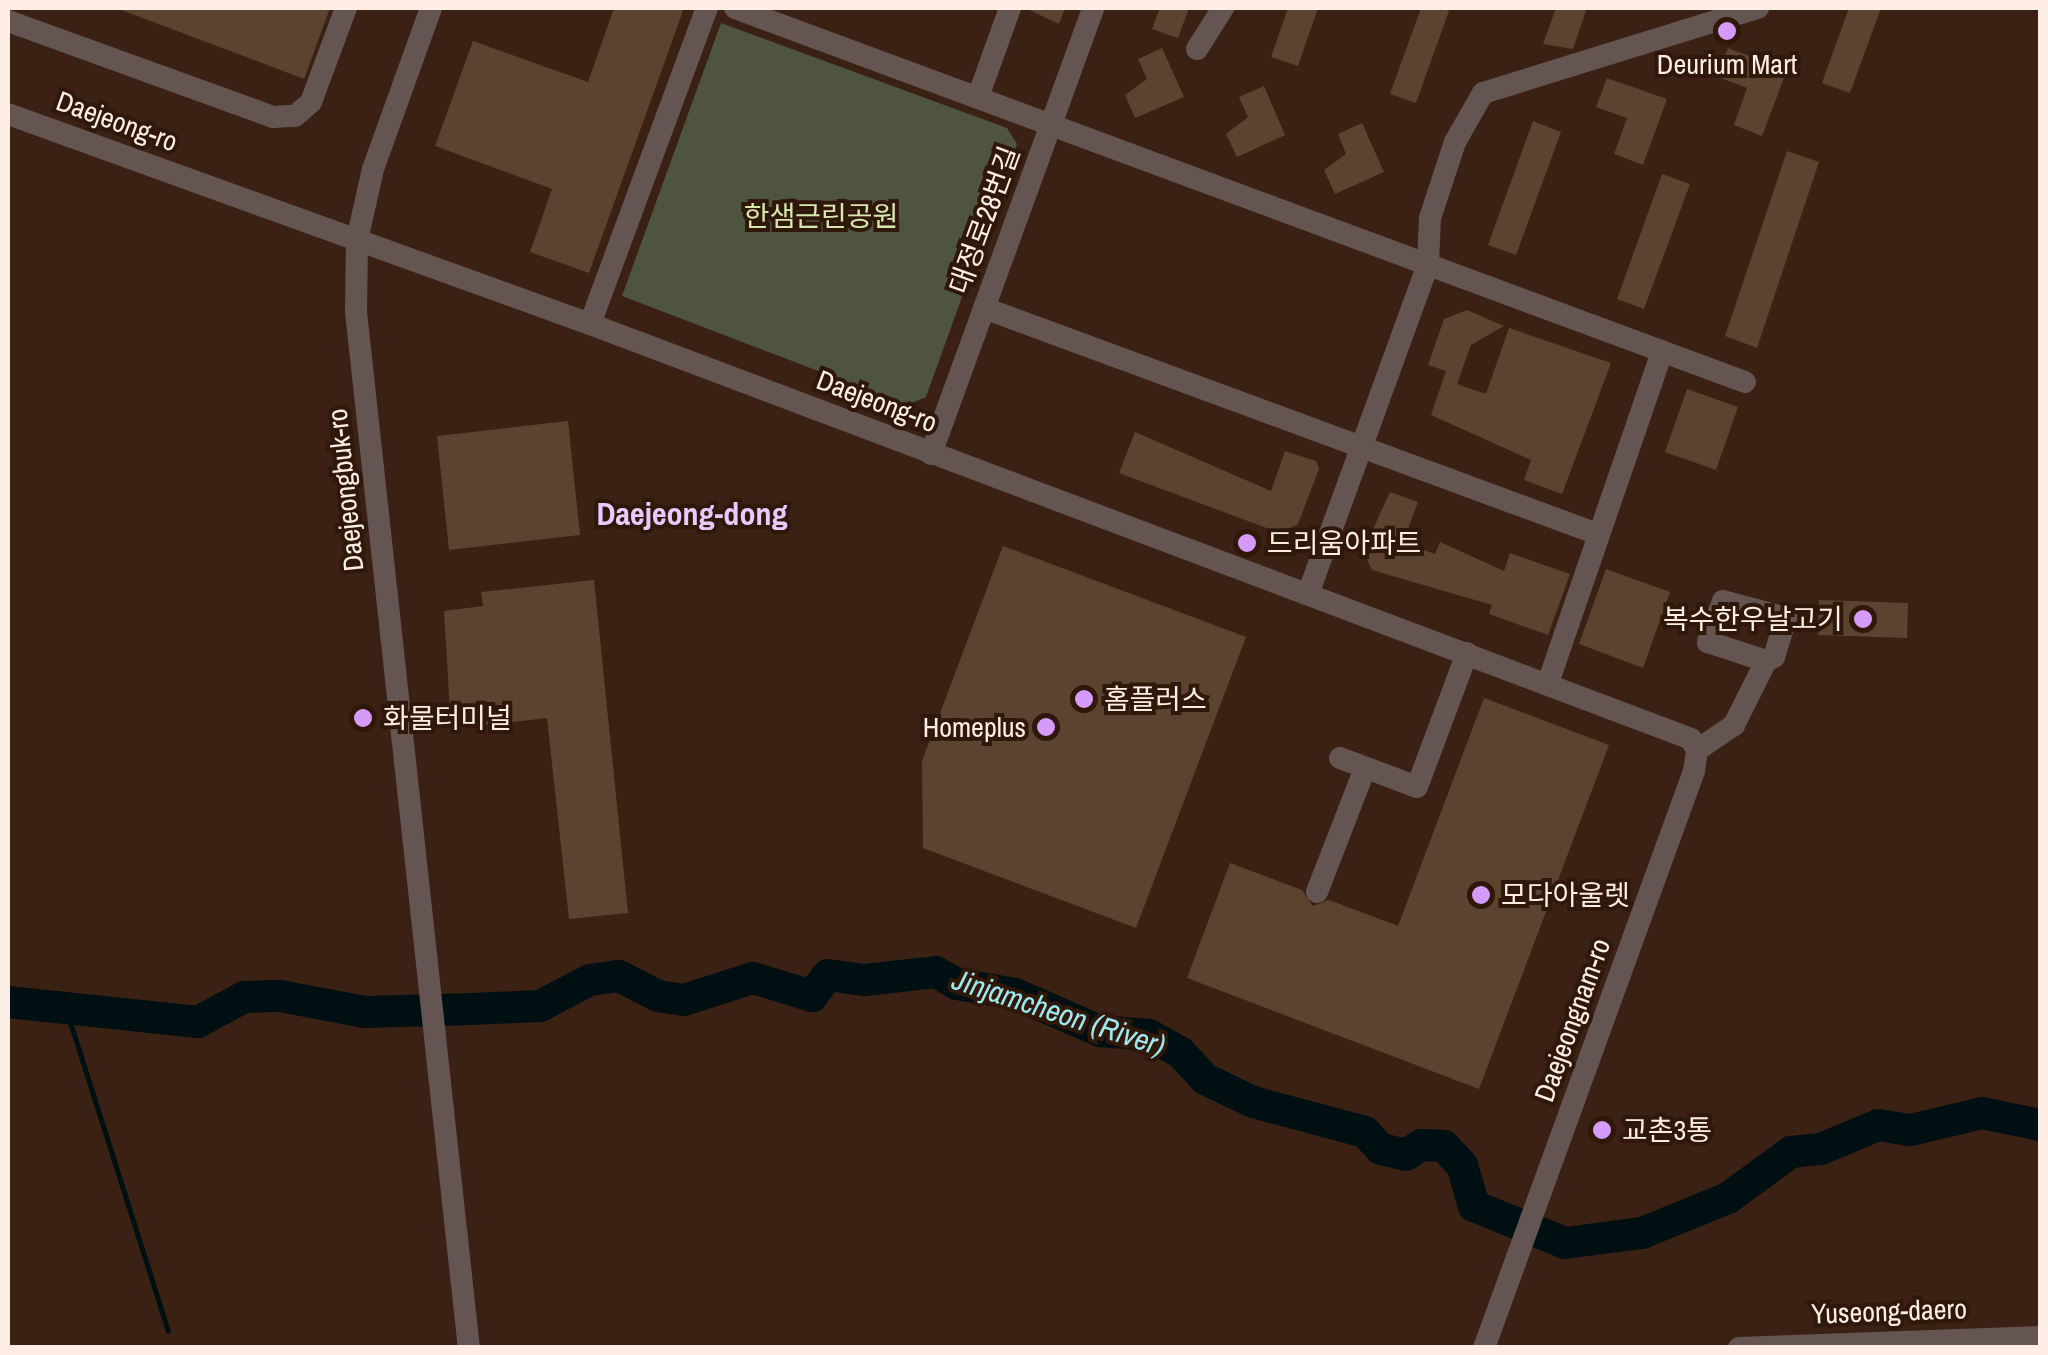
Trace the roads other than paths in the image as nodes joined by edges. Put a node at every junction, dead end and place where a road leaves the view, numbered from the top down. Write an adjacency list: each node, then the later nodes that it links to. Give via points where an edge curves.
1 (346, 8): 9 (street, via 311,102 296,116 272,117)
2 (431, 8): 14 (street, Daejeongbuk-ro, via 372,169)
3 (707, 8): 17 (street)
4 (735, 8): 11 (street)
5 (1010, 8): 11 (street)
6 (1094, 8): 13 (street, 대정로28번길)
7 (1223, 8): 10 (street)
8 (1758, 8): 15 (street, via 1483,93 1455,142 1430,218)
9 (8, 21)
10 (1197, 49)
11 (978, 97): 13 (street)
12 (8, 114): 14 (street, Daejeong-ro)
13 (1051, 124): 15 (street); 16 (street, 대정로28번길)
14 (356, 240): 17 (street, Daejeong-ro); 32 (street, Daejeongbuk-ro, via 356,312)
15 (1428, 264): 18 (street); 20 (street)
16 (984, 308): 20 (street); 21 (street, 대정로28번길)
17 (590, 324): 21 (street, Daejeong-ro)
18 (1662, 351): 19 (street); 22 (street)
19 (1745, 382)
20 (1361, 448): 22 (street); 23 (street)
21 (930, 454): 23 (street, Daejeong-ro)
22 (1595, 533): 26 (street, via 1594,553)
23 (1308, 594): 24 (street, Daejeong-ro)
24 (1467, 653): 26 (street, Daejeong-ro); 29 (street, via 1417,787)
25 (1766, 661): 28 (street, via 1734,724)
26 (1548, 682): 28 (street, Daejeong-ro, via 1682,732)
27 (1340, 758): 29 (street)
28 (1696, 761): 33 (street, Daejeongnam-ro)
29 (1365, 768): 30 (street)
30 (1322, 881)
31 (2040, 1337): 34 (street, Yuseong-daero)
32 (469, 1348)
33 (1484, 1348)
34 (1739, 1348)

